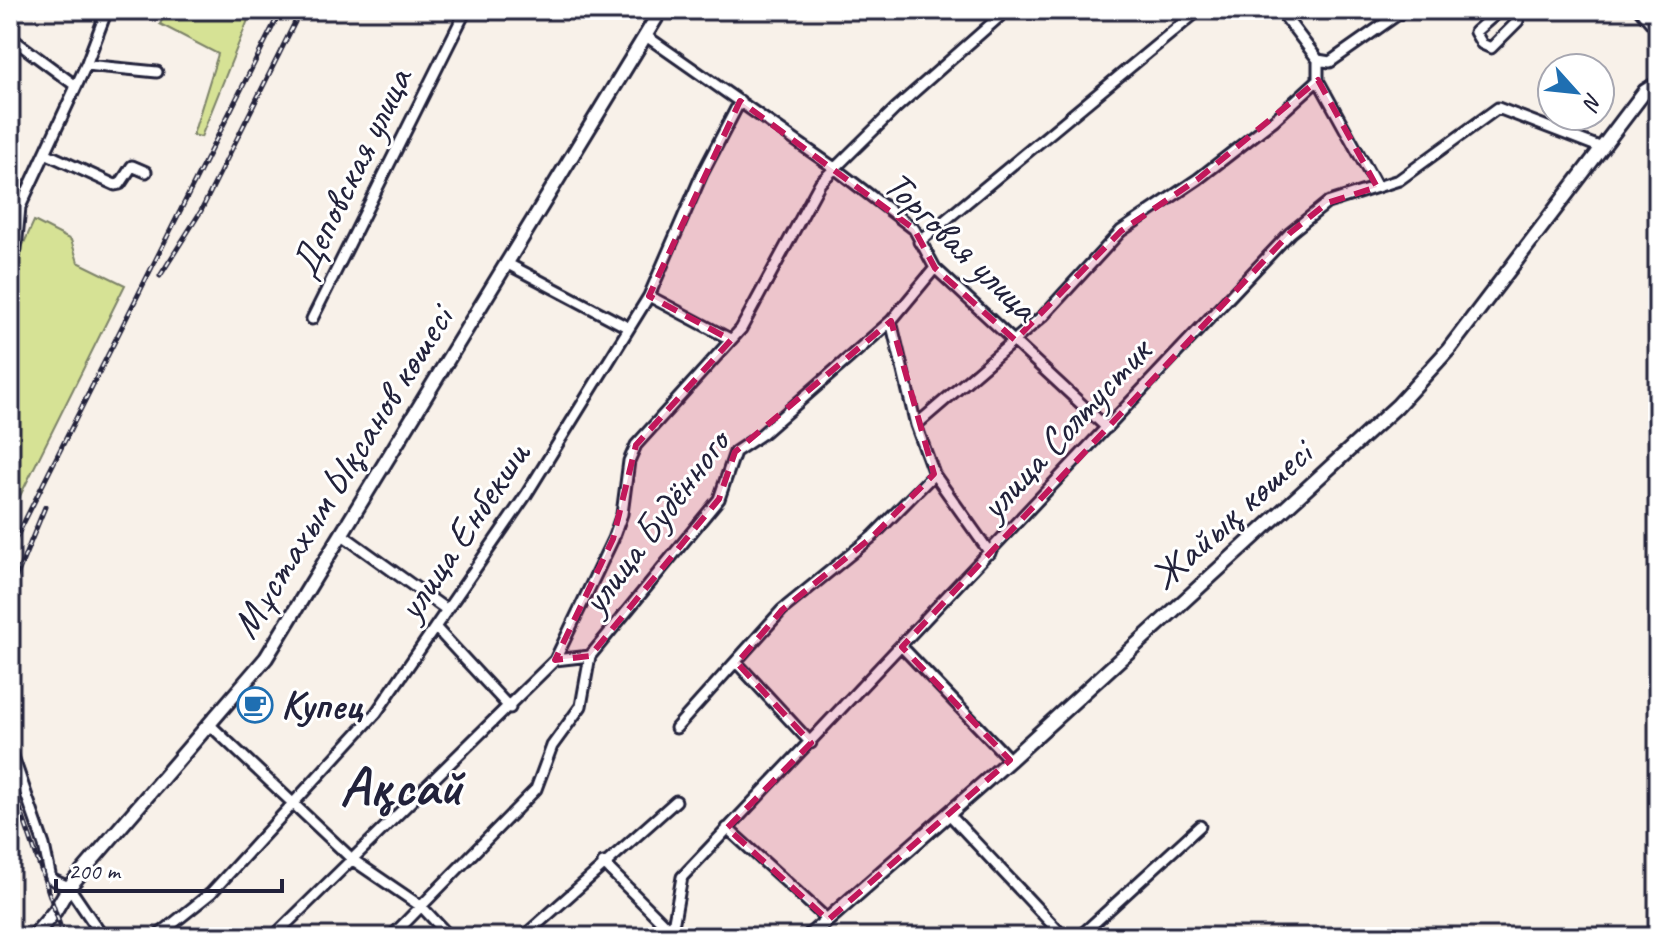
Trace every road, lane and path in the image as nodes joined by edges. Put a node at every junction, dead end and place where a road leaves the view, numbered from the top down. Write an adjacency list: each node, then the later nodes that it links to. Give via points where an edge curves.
1 (107, 10): 15 (street)
2 (466, 10): 32 (street, Деповская улица)
3 (661, 10): 12 (street, Мұстахым Ықсанов көшесі)
4 (1007, 10): 23 (street)
5 (1199, 10): 27 (street)
6 (1280, 10): 14 (street)
7 (1404, 10): 14 (street, via 1330,62)
8 (1500, 10): 9 (street, via 1475,32 1491,48 1518,21)
9 (1520, 10)
10 (1640, 10): 11 (street)
11 (1658, 31)
12 (646, 36): 20 (street, Торговая улица); 29 (street, Мұстахым Ықсанов көшесі)
13 (10, 37): 19 (street)
14 (1318, 60): 17 (street)
15 (86, 65): 16 (street); 19 (street)
16 (157, 72)
17 (1318, 80): 25 (street); 36 (street, via 1198,179 1121,231)
18 (1658, 83): 21 (street, Жайық көшесі, via 1645,91)
19 (76, 86): 22 (street)
20 (740, 101): 23 (street, Торговая улица); 31 (street, улица Енбекши)
21 (1602, 148): 25 (street, улица Солтустик, via 1498,108 1399,180); 53 (street, Жайық көшесі, via 1426,377)
22 (45, 153): 24 (street, via 115,185 132,166); 26 (street)
23 (833, 167): 27 (street, Торговая улица, via 914,229); 35 (street, via 784,245 741,329)
24 (146, 172)
25 (1377, 187): 38 (street, улица Солтустик, via 1327,203 1290,233)
26 (12, 237): 28 (street, via 16,249)
27 (919, 242): 30 (street, Торговая улица)
28 (10, 262)
29 (508, 264): 34 (street); 40 (street, Мұстахым Ықсанов көшесі)
30 (935, 268): 33 (street, улица Будённого); 36 (street, Торговая улица)
31 (649, 296): 34 (street, улица Енбекши); 35 (street)
32 (312, 319)
33 (891, 321): 37 (street); 45 (street, улица Будённого, via 735,452 719,499)
34 (629, 328): 42 (street, улица Енбекши, via 526,495)
35 (730, 339): 46 (street, via 636,445 613,539)
36 (1015, 340): 37 (street); 38 (street, Торговая улица)
37 (916, 425): 39 (street)
38 (1107, 428): 41 (street, улица Солтустик)
39 (934, 474): 41 (street); 47 (street, улица Солтустик, via 873,536 782,610)
40 (344, 536): 42 (street); 49 (street, Мұстахым Ықсанов көшесі, via 266,658)
41 (990, 553): 44 (street, улица Солтустик)
42 (447, 610): 43 (street, улица Енбекши)
43 (435, 627): 48 (street); 55 (street, улица Енбекши, via 376,713)
44 (902, 647): 51 (street, улица Солтустик); 53 (street)
45 (590, 656): 46 (street); 62 (street, улица Будённого, via 581,706 552,746 536,789)
46 (555, 660): 48 (street)
47 (737, 663): 50 (street, улица Солтустик); 51 (street)
48 (510, 708): 59 (street)
49 (210, 725): 55 (street); 61 (street, Мұстахым Ықсанов көшесі)
50 (676, 728)
51 (811, 743): 58 (street, улица Солтустик)
52 (10, 748): 61 (street, via 51,879)
53 (1010, 760): 56 (street, Жайық көшесі)
54 (676, 801): 60 (street)
55 (291, 803): 59 (street); 68 (street, улица Енбекши, via 211,893)
56 (948, 813): 63 (street, Жайық көшесі); 73 (street)
57 (1200, 826): 74 (street)
58 (727, 828): 63 (street); 64 (street, улица Солтустик, via 682,877)
59 (353, 860): 62 (street); 69 (street)
60 (603, 863): 64 (street); 72 (street)
61 (69, 887): 66 (street, Мұстахым Ықсанов көшесі); 67 (street)
62 (422, 907): 70 (street, улица Будённого); 71 (street)
63 (828, 920): 65 (street, Жайық көшесі)
64 (665, 933)
65 (810, 936)
66 (33, 937)
67 (103, 937)
68 (156, 937)
69 (273, 937)
70 (391, 937)
71 (450, 937)
72 (523, 937)
73 (1064, 937)
74 (1079, 937)

